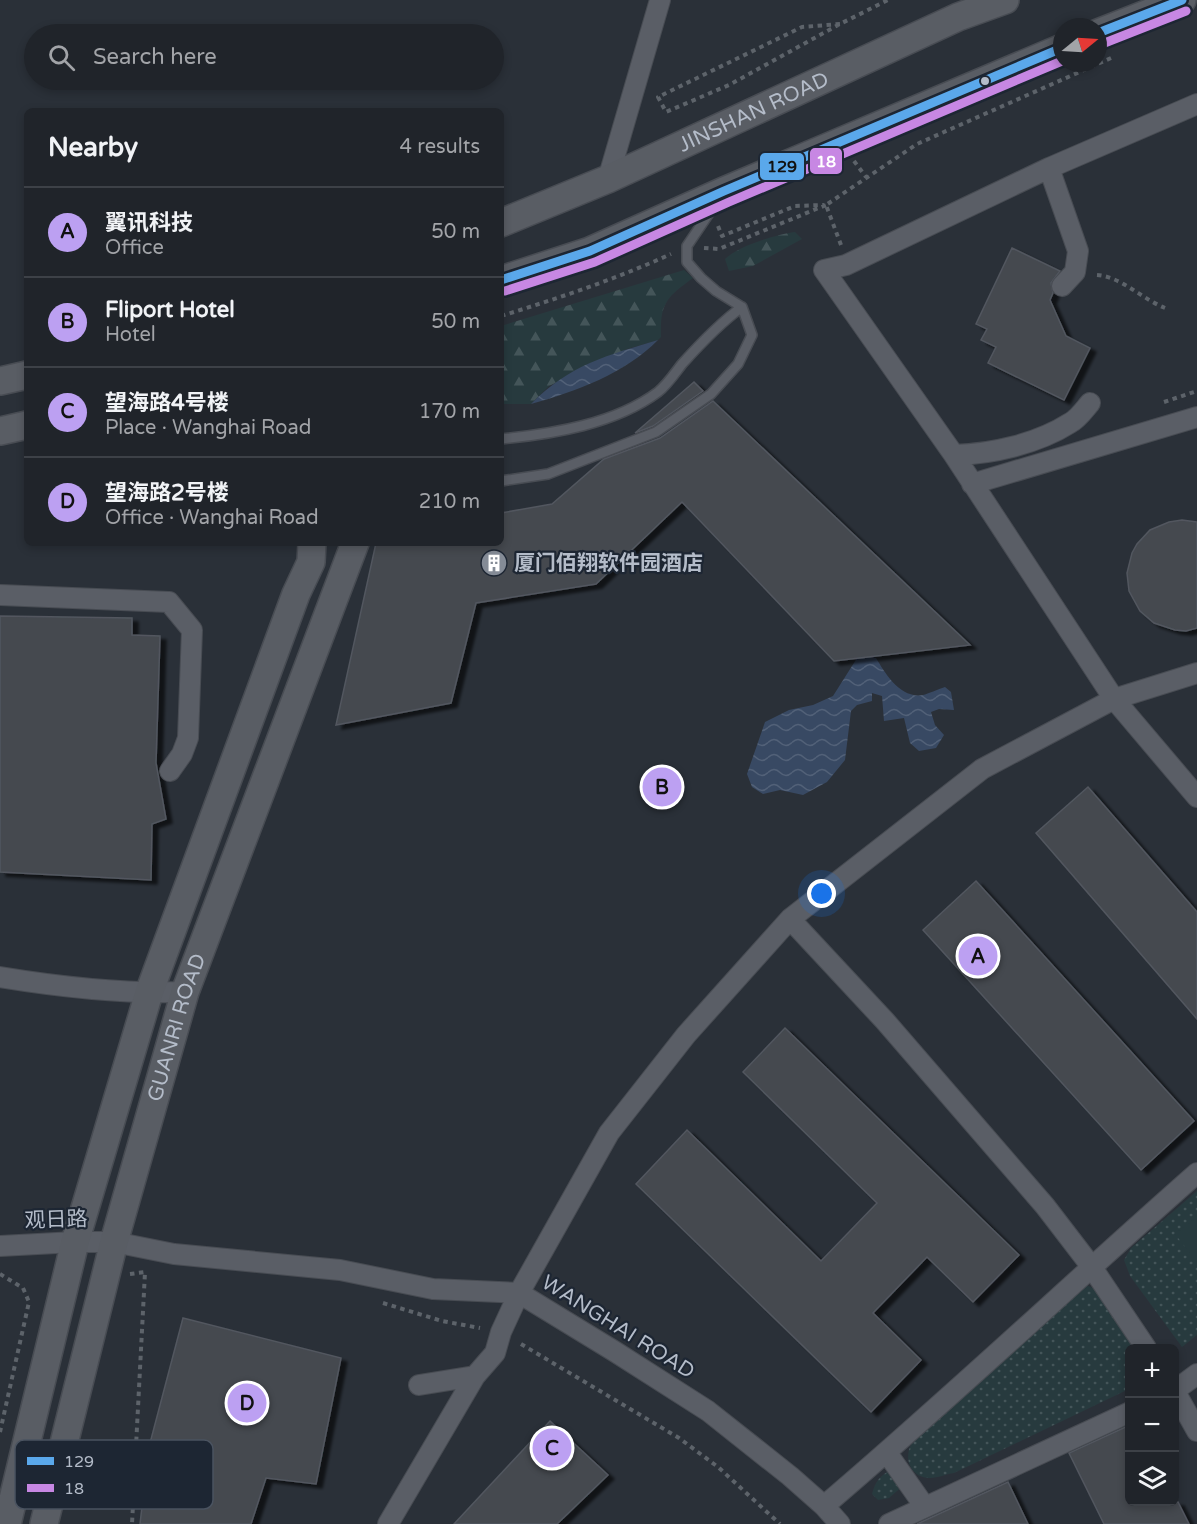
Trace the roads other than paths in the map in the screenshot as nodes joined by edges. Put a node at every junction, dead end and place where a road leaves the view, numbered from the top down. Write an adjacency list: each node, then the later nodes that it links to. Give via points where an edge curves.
1 (660, 0): 8 (street)
2 (1005, 0): 8 (street, JINSHAN ROAD, via 958,17)
3 (1182, 0): 4 (street)
4 (1107, 29)
5 (1053, 52): 9 (street)
6 (1197, 104): 7 (street)
7 (1049, 168): 12 (street, via 1078,251); 21 (street, via 846,265 824,270)
8 (608, 178): 10 (street, JINSHAN ROAD)
9 (724, 191): 11 (street, via 590,251); 13 (lane, via 687,246 687,262 716,291)
10 (504, 222)
11 (504, 279)
12 (1069, 279)
13 (742, 308): 20 (lane, via 728,317 658,391 624,410 581,427); 22 (lane, via 752,334 738,364 711,394 656,432 548,474)
14 (24, 376): 15 (street)
15 (0, 381)
16 (1090, 403): 21 (street, via 1072,422 1041,438 980,455)
17 (1197, 417): 23 (street)
18 (24, 426): 19 (street)
19 (0, 431)
20 (504, 439)
21 (954, 455): 23 (street)
22 (504, 481)
23 (972, 484): 28 (street)
24 (312, 546): 34 (street, GUANRI ROAD, via 311,562)
25 (354, 546): 33 (street, GUANRI ROAD)
26 (0, 595): 29 (street, via 169,602 192,630 188,738)
27 (1197, 673): 28 (street)
28 (1114, 699): 30 (street); 31 (street, via 982,769)
29 (170, 771)
30 (1197, 797)
31 (790, 919): 39 (street, via 961,1107); 40 (street, via 686,1035 609,1133)
32 (0, 977): 34 (street, via 60,987)
33 (185, 992): 34 (street); 37 (street, GUANRI ROAD)
34 (149, 993): 36 (street, GUANRI ROAD)
35 (1197, 1173): 39 (street)
36 (75, 1242): 37 (street, 观日路); 38 (street, 观日路); 49 (street, GUANRI ROAD)
37 (114, 1242): 40 (street, WANGHAI ROAD, via 174,1254 340,1270 433,1288); 50 (street, GUANRI ROAD)
38 (0, 1246)
39 (1091, 1266): 41 (street); 51 (street)
40 (519, 1293): 43 (street, via 495,1353); 53 (street, WANGHAI ROAD, via 708,1411)
41 (1143, 1344)
42 (1197, 1374): 45 (street)
43 (475, 1376): 44 (street); 58 (street)
44 (419, 1385)
45 (1179, 1388)
46 (1179, 1398): 48 (street)
47 (1125, 1414): 54 (street)
48 (1197, 1431)
49 (27, 1440)
50 (65, 1440)
51 (886, 1453): 53 (street); 54 (street)
52 (15, 1491): 56 (street, GUANRI ROAD)
53 (824, 1506): 59 (street, WANGHAI ROAD)
54 (925, 1507): 60 (street)
55 (48, 1509): 57 (street, GUANRI ROAD)
56 (7, 1524)
57 (44, 1524)
58 (388, 1524)
59 (840, 1524)
60 (889, 1524)

